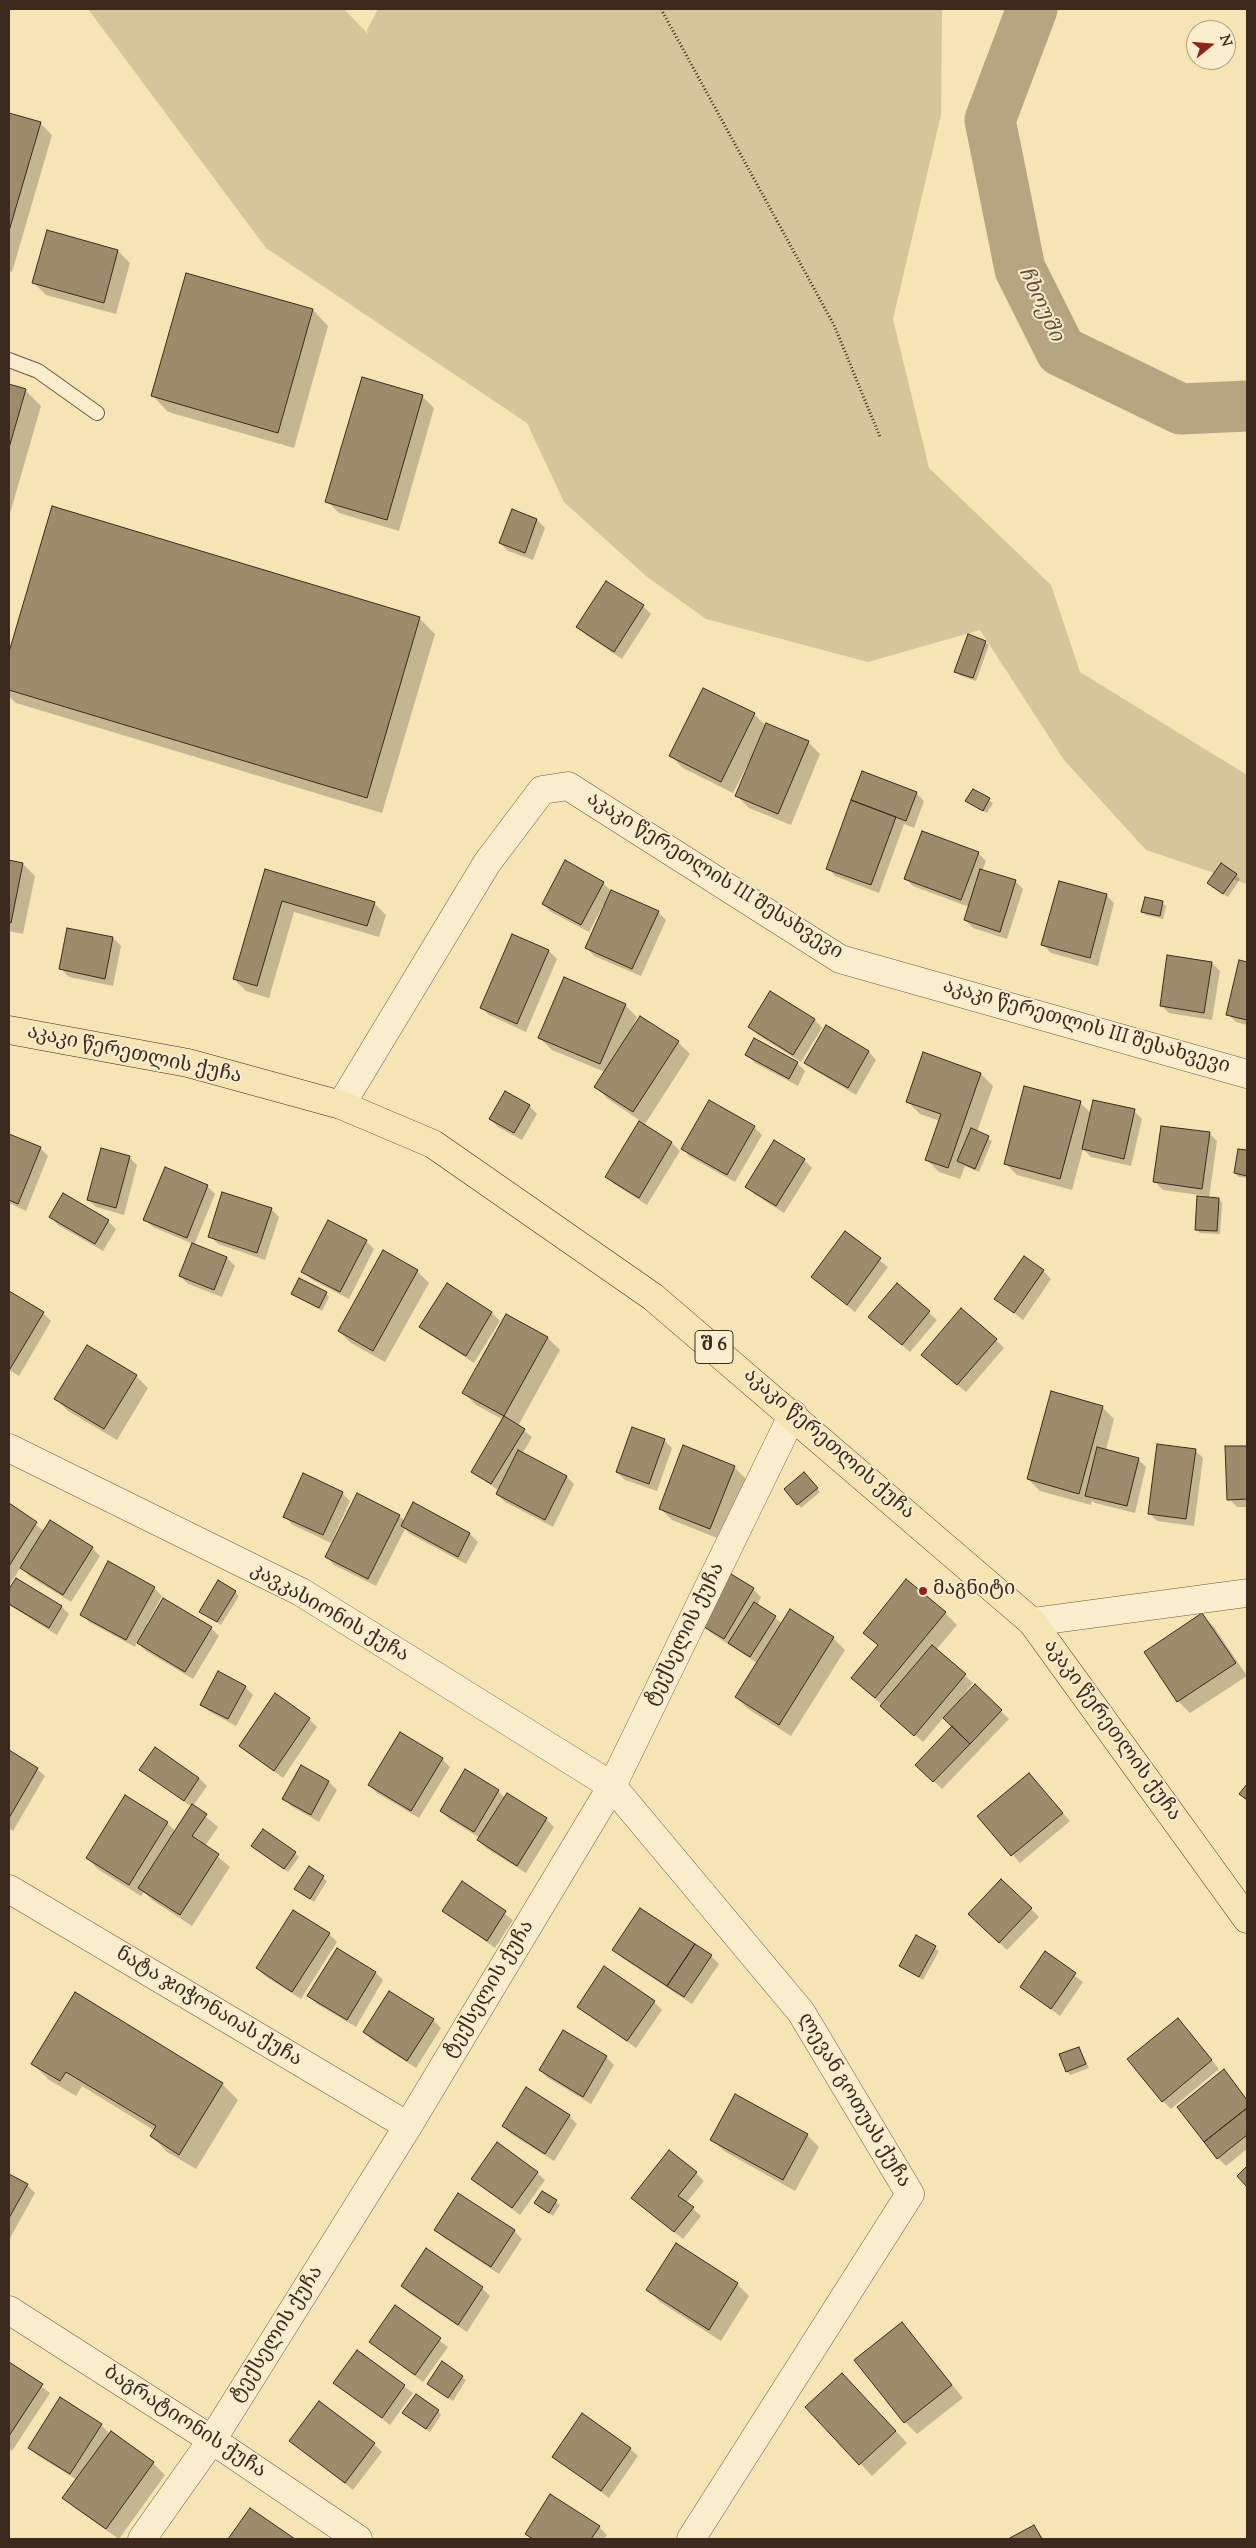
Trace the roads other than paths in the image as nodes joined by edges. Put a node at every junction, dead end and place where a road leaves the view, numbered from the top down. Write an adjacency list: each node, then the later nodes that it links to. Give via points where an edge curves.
1 (9, 360): 2 (lane, via 38,371)
2 (97, 413)
3 (9, 1030): 5 (main road, აკაკი წერეთლის ქუჩა / შ 6, via 188,1063)
4 (1247, 1074): 5 (street, აკაკი წერეთლის III შესახვევი, via 840,959 568,786 542,790 488,863)
5 (341, 1105): 6 (main road, აკაკი წერეთლის ქუჩა / შ 6, via 433,1144 654,1297)
6 (793, 1414): 9 (main road, აკაკი წერეთლის ქუჩა / შ 6); 10 (street, ტექსელის ქუჩა)
7 (9, 1448): 10 (street, კავკასიონის ქუჩა, via 301,1592)
8 (1247, 1593): 9 (street)
9 (1032, 1622): 12 (main road, აკაკი წერეთლის ქუჩა / შ 6)
10 (612, 1786): 13 (street, ტექსელის ქუჩა); 18 (street, ლევან გოთუას ქუჩა, via 801,2012 910,2194)
11 (9, 1889): 13 (street, ნატა ჯიჭონაიას ქუჩა)
12 (1247, 1919)
13 (408, 2126): 15 (street, ტექსელის ქუჩა)
14 (9, 2310): 15 (street, ბაგრატიონის ქუჩა)
15 (212, 2440): 16 (street, ტექსელის ქუჩა); 17 (street, ბაგრატიონის ქუჩა)
16 (142, 2539)
17 (358, 2539)
18 (691, 2539)

